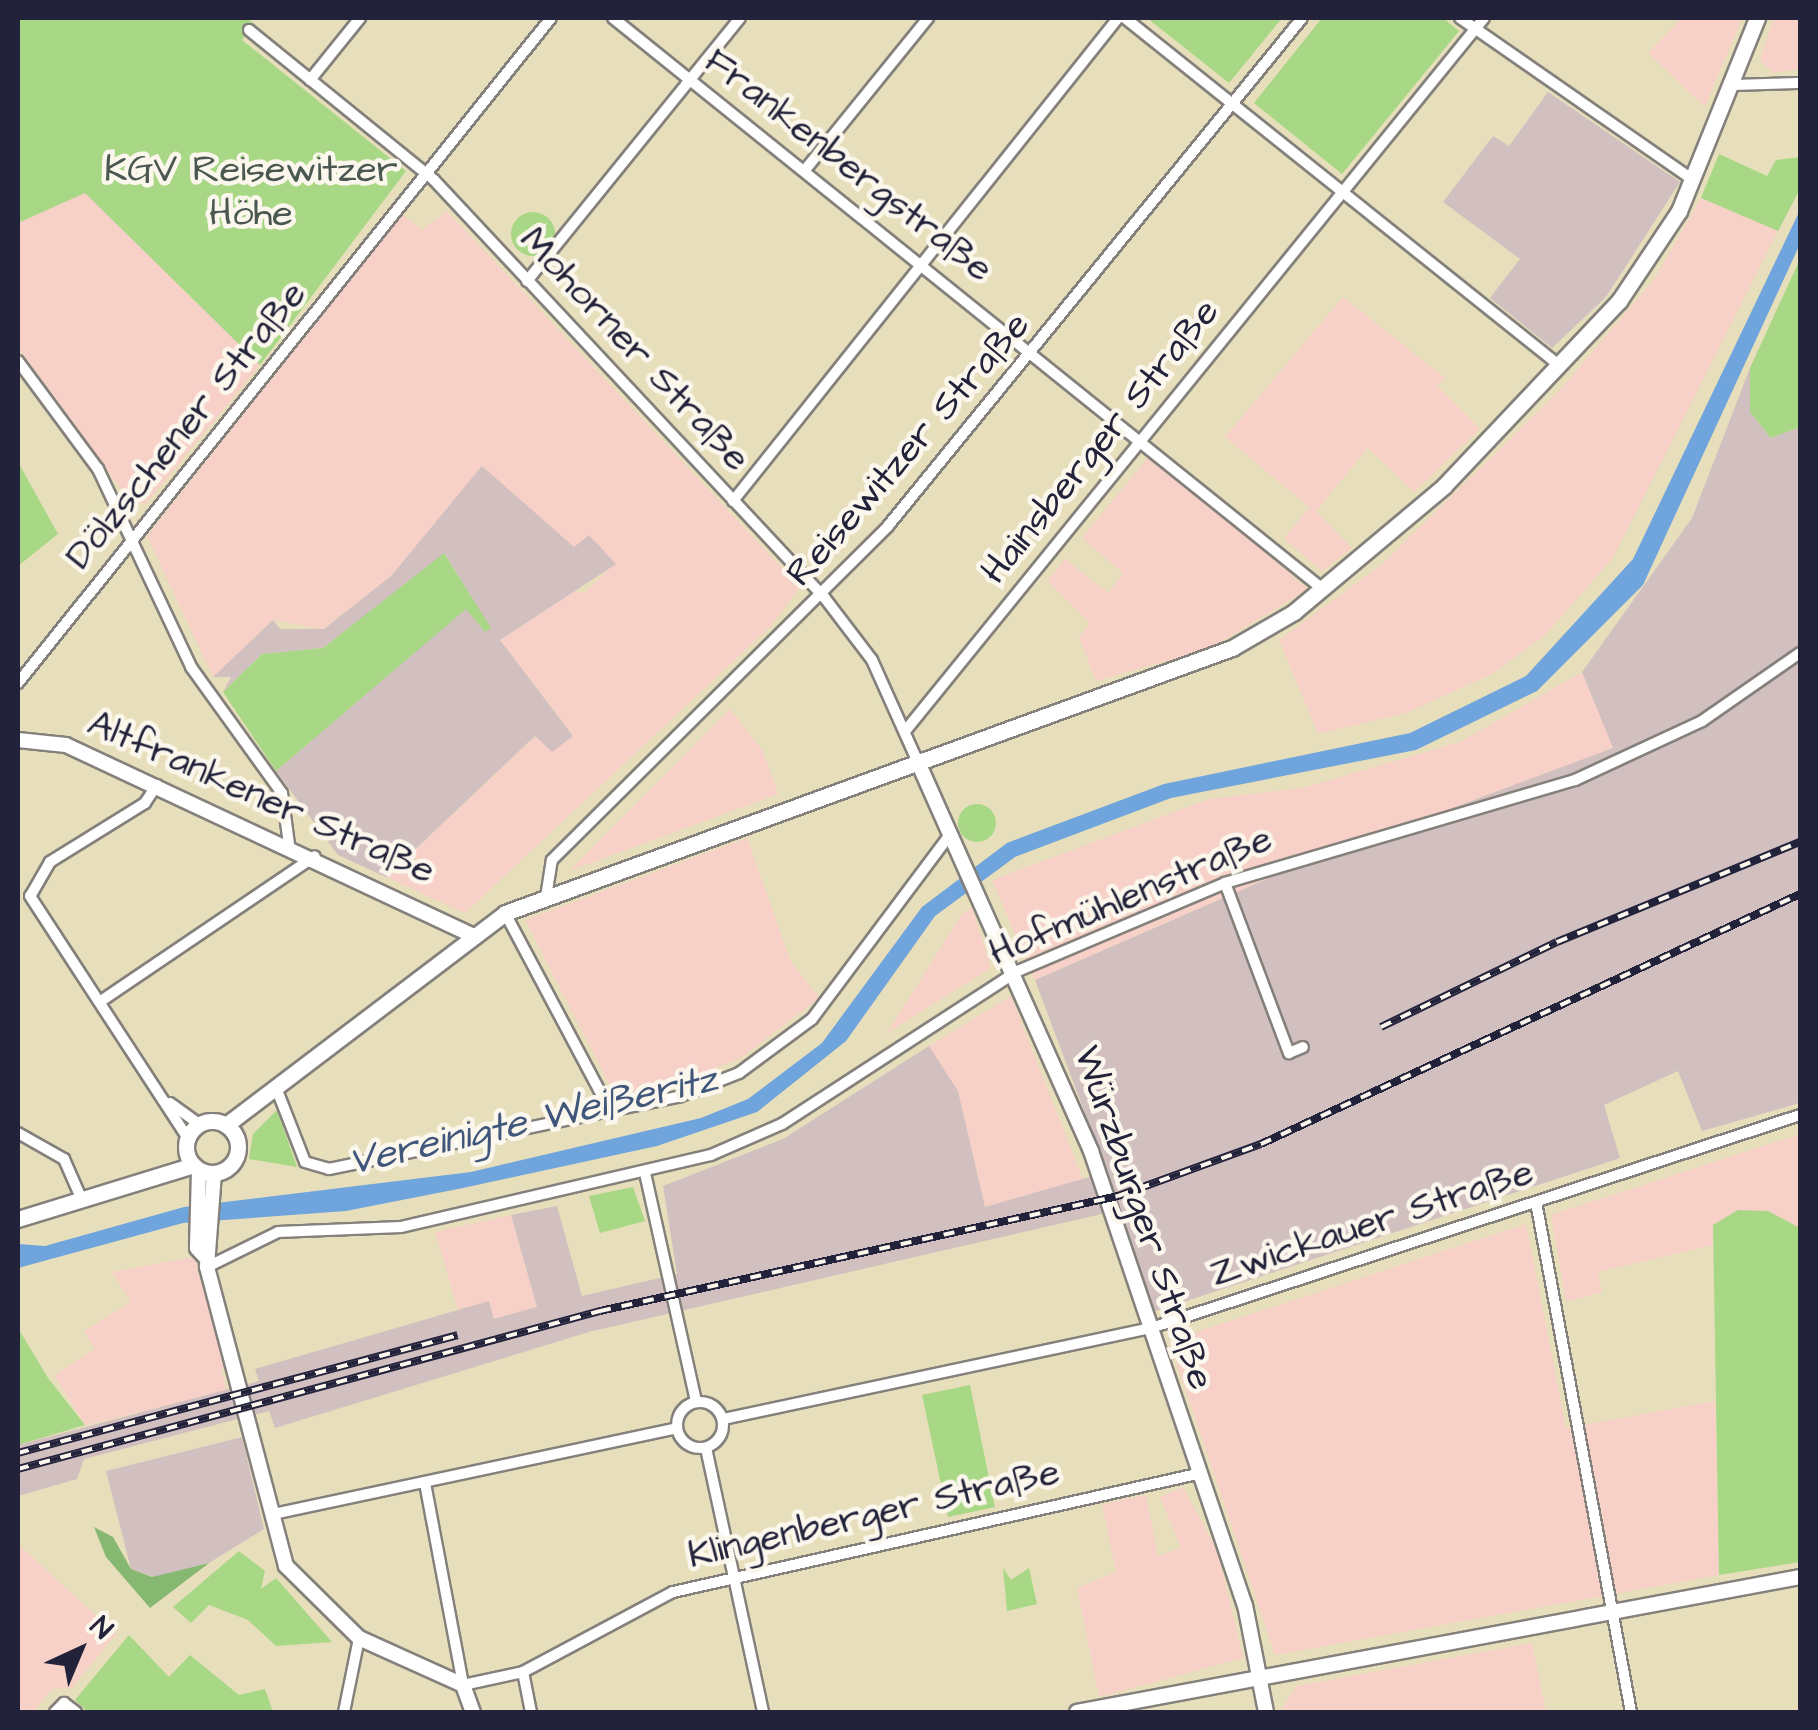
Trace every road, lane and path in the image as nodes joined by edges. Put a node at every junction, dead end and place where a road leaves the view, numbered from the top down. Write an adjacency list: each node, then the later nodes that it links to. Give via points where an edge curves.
1 (360, 18): 14 (street)
2 (551, 18): 19 (street, Dölzschener Straße)
3 (613, 18): 13 (street, Frankenbergstraße)
4 (740, 18): 13 (street)
5 (928, 18): 18 (street)
6 (1122, 18): 17 (street); 22 (street)
7 (1302, 18): 17 (street, Reisewitzer Straße)
8 (1460, 18): 11 (street)
9 (1484, 18): 11 (street, Hainsberger Straße)
10 (1757, 18): 16 (main road)
11 (1475, 29): 20 (street); 21 (street, Hainsberger Straße)
12 (249, 30): 14 (street, Mohorner Straße)
13 (690, 79): 18 (street, Frankenbergstraße); 23 (street)
14 (310, 80): 19 (street, Mohorner Straße)
15 (1800, 83): 16 (street)
16 (1731, 85): 20 (main road)
17 (1232, 104): 21 (street); 24 (street, Reisewitzer Straße)
18 (804, 170): 22 (street, Frankenbergstraße)
19 (426, 173): 23 (street, Mohorner Straße); 29 (street, Dölzschener Straße)
20 (1693, 180): 26 (main road, via 1640,272)
21 (1343, 192): 26 (street); 27 (street, Hainsberger Straße)
22 (922, 264): 24 (street, Frankenbergstraße); 28 (street)
23 (527, 281): 28 (street, Mohorner Straße)
24 (1034, 353): 27 (street, Frankenbergstraße); 31 (street, Reisewitzer Straße)
25 (18, 361): 29 (street, via 92,460)
26 (1561, 367): 30 (main road)
27 (1142, 440): 30 (street, Frankenbergstraße); 34 (street, Hainsberger Straße)
28 (733, 500): 31 (street, Mohorner Straße)
29 (134, 540): 33 (street, Dölzschener Straße); 39 (street, via 191,667 289,806)
30 (1324, 590): 36 (main road, via 1232,648)
31 (824, 597): 34 (street, Mohorner Straße, via 872,660); 42 (street, Reisewitzer Straße, via 552,860)
32 (1800, 653): 41 (street, Hofmühlenstraße, via 1684,730 1532,795)
33 (18, 683)
34 (906, 730): 36 (street, Mohorner Straße)
35 (18, 740): 37 (street, Altfrankener Straße, via 52,740)
36 (917, 760): 38 (street, Würzburger Straße); 42 (main road)
37 (157, 786): 39 (street, Altfrankener Straße); 46 (street, via 30,888)
38 (951, 833): 45 (street, Würzburger Straße); 50 (street, via 784,1044 678,1098)
39 (289, 844): 40 (street, Altfrankener Straße)
40 (315, 856): 44 (street, Altfrankener Straße); 46 (street)
41 (1225, 883): 45 (street, Hofmühlenstraße); 47 (street, via 1289,1053)
42 (546, 897): 43 (main road)
43 (505, 912): 44 (main road); 50 (street)
44 (471, 935): 48 (main road)
45 (1018, 971): 56 (street, Hofmühlenstraße, via 782,1124); 61 (street, Würzburger Straße, via 1091,1151)
46 (101, 1000): 49 (street)
47 (1303, 1047)
48 (280, 1096): 50 (street, via 305,1162 364,1164); 53 (main road)
49 (170, 1102): 52 (street); 55 (street)
50 (611, 1112)
51 (1800, 1115): 58 (street, Zwickauer Straße)
52 (199, 1124): 53 (main road); 55 (main road)
53 (231, 1131): 55 (main road, via 233,1162)
54 (18, 1133): 57 (street, via 64,1159)
55 (198, 1166): 57 (main road); 60 (street)
56 (646, 1174): 60 (street, Hofmühlenstraße, via 401,1227 278,1232); 62 (street)
57 (82, 1200): 59 (main road)
58 (1536, 1202): 61 (street, Zwickauer Straße); 71 (street)
59 (18, 1219)
60 (207, 1262): 68 (street)
61 (1148, 1330): 63 (street, Zwickauer Straße); 66 (street, Würzburger Straße)
62 (696, 1402): 63 (street); 64 (street)
63 (723, 1419): 65 (street, via 720,1438)
64 (677, 1428): 65 (street, via 687,1444); 67 (street)
65 (706, 1448): 69 (street)
66 (1197, 1474): 69 (street, Klingenberger Straße); 74 (street, Würzburger Straße)
67 (425, 1482): 68 (street); 75 (street)
68 (274, 1514): 72 (street, via 290,1572)
69 (734, 1576): 73 (street, Klingenberger Straße, via 673,1592); 81 (street)
70 (1800, 1577): 71 (street)
71 (1613, 1612): 74 (street); 84 (street)
72 (358, 1638): 75 (street); 78 (street, via 344,1680)
73 (523, 1672): 75 (street, Klingenberger Straße); 80 (street)
74 (1261, 1677): 82 (street); 83 (street, Würzburger Straße)
75 (463, 1686): 79 (street)
76 (55, 1712): 77 (street, via 64,1703)
77 (76, 1712)
78 (344, 1712)
79 (473, 1712)
80 (531, 1712)
81 (763, 1712)
82 (1077, 1712)
83 (1266, 1712)
84 (1631, 1712)

